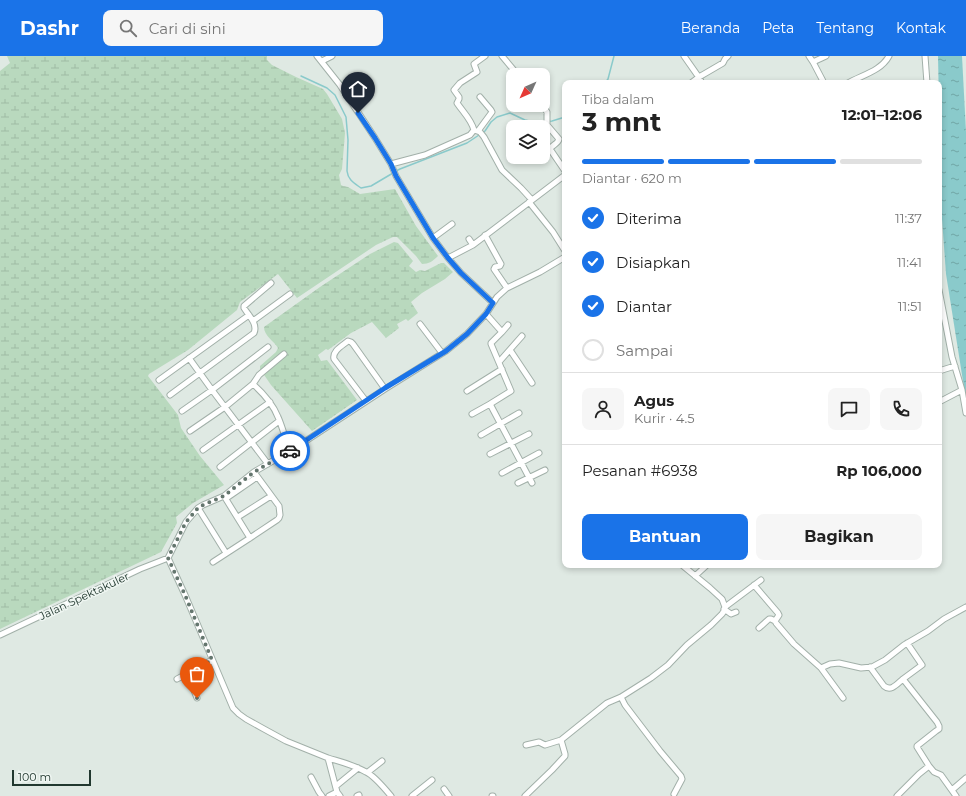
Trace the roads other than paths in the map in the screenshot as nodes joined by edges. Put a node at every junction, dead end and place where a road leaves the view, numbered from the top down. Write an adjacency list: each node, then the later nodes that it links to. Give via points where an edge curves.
1 (317, 56): 11 (street)
2 (332, 56): 11 (street)
3 (485, 56): 22 (street, via 474,64 477,72 454,90 459,97 457,103)
4 (502, 56): 13 (street)
5 (684, 56): 14 (street)
6 (728, 56): 14 (street, via 723,63)
7 (809, 56): 12 (street)
8 (826, 56): 12 (street)
9 (889, 56): 18 (street, via 878,68)
10 (925, 56): 19 (street)
11 (322, 61): 23 (street)
12 (813, 62): 17 (street)
13 (512, 68)
14 (699, 77): 15 (street); 16 (street)
15 (696, 80)
16 (700, 80)
17 (822, 80)
18 (854, 80)
19 (927, 80)
20 (480, 97): 22 (street, via 492,112)
21 (547, 112): 24 (street, via 547,121 559,139 550,149)
22 (478, 132): 23 (street, via 425,155); 26 (street, via 502,170)
23 (391, 165): 29 (street)
24 (562, 167)
25 (562, 177): 26 (street)
26 (531, 201): 28 (street); 32 (street)
27 (452, 224): 29 (street)
28 (485, 235): 31 (street); 36 (street, via 501,264 494,269)
29 (433, 238): 33 (street)
30 (469, 239): 31 (street)
31 (472, 245): 33 (street)
32 (562, 246)
33 (448, 258): 38 (street)
34 (562, 259): 36 (street)
35 (271, 283): 41 (street, via 245,304 244,308)
36 (507, 288): 38 (street)
37 (290, 294): 42 (street)
38 (493, 303): 40 (street)
39 (942, 305): 53 (street)
40 (486, 314): 45 (street); 50 (street, via 461,340)
41 (249, 315): 42 (street); 51 (street)
42 (253, 321): 56 (street, via 256,327 254,333)
43 (420, 324): 50 (street)
44 (508, 325): 45 (street)
45 (502, 332): 52 (street, via 491,344)
46 (522, 336): 48 (street)
47 (268, 347): 61 (street)
48 (510, 350): 52 (street); 58 (street)
49 (284, 354): 59 (street, via 258,375)
50 (442, 354): 60 (street)
51 (189, 358): 56 (street); 57 (street)
52 (499, 362): 54 (street)
53 (955, 366): 55 (street); 62 (street)
54 (502, 369): 63 (street); 68 (street, via 511,391)
55 (942, 370)
56 (200, 373): 61 (street); 64 (street)
57 (159, 380)
58 (532, 383)
59 (254, 384): 67 (street); 69 (street)
60 (385, 388): 66 (street); 66 (street, via 353,344 348,341 334,353 334,359)
61 (212, 390): 69 (street); 70 (street)
62 (962, 390): 65 (street); 72 (street)
63 (467, 391)
64 (170, 395)
65 (942, 400)
66 (366, 401): 87 (street)
67 (270, 402): 74 (street); 75 (street)
68 (490, 404): 73 (street); 76 (street)
69 (225, 407): 75 (street); 77 (street)
70 (182, 411)
71 (519, 413): 76 (street)
72 (966, 413)
73 (472, 414)
74 (279, 421): 80 (street); 82 (street)
75 (238, 424): 80 (street); 83 (street)
76 (501, 424): 79 (street); 81 (street)
77 (190, 431)
78 (529, 434): 81 (street)
79 (480, 435)
80 (252, 443): 87 (street); 88 (street)
81 (510, 443): 85 (street); 86 (street)
82 (288, 444)
83 (203, 450)
84 (539, 453): 86 (street)
85 (490, 454)
86 (521, 463): 90 (street); 92 (street)
87 (268, 464): 91 (street)
88 (220, 467)
89 (546, 470): 92 (street)
90 (502, 473)
91 (255, 475): 94 (street); 95 (street)
92 (531, 480): 93 (street)
93 (518, 483)
94 (271, 496): 97 (street); 98 (street, via 280,506 279,518)
95 (225, 497): 96 (street); 97 (street)
96 (198, 508): 99 (street); 100 (street, via 186,522)
97 (238, 517): 98 (street)
98 (250, 538): 99 (street)
99 (226, 554): 101 (street)
100 (168, 558): 112 (street, Jalan Spektakuler); 114 (street)
101 (213, 562)
102 (686, 568): 104 (street)
103 (704, 568): 104 (street)
104 (696, 576): 107 (street, via 720,596)
105 (761, 580): 106 (street)
106 (754, 585): 107 (street); 110 (street, via 778,613)
107 (724, 608): 109 (street, via 731,614); 120 (street, via 712,625 687,645 668,665)
108 (966, 608): 113 (street)
109 (736, 612)
110 (775, 621): 111 (street, via 769,619); 116 (street, via 794,644)
111 (759, 628)
112 (0, 636)
113 (907, 643): 115 (street, via 886,660); 119 (street, via 922,665)
114 (212, 660): 117 (street); 125 (street, via 238,714 286,741)
115 (870, 667): 116 (street, via 861,668 839,663); 119 (street, via 887,689 891,689)
116 (821, 668): 122 (street)
117 (187, 673): 118 (street); 121 (street)
118 (177, 679)
119 (904, 679): 127 (street, via 939,726 939,729 917,746)
120 (621, 697): 123 (street, via 607,704); 136 (street, via 681,776 682,779)
121 (197, 698)
122 (842, 698)
123 (561, 740): 124 (street, via 546,745 539,742); 142 (street, via 565,756)
124 (526, 745)
125 (328, 758): 128 (street); 135 (street)
126 (382, 760): 129 (street)
127 (930, 766): 134 (street, via 934,772 941,775); 143 (street)
128 (358, 768): 129 (street); 135 (street)
129 (368, 772): 139 (street)
130 (311, 777): 137 (street)
131 (966, 778): 134 (street)
132 (432, 780): 140 (street)
133 (444, 789): 141 (street)
134 (952, 790): 144 (street)
135 (338, 791): 138 (street)
136 (674, 794)
137 (322, 796)
138 (329, 796)
139 (391, 796)
140 (412, 796)
141 (449, 796)
142 (525, 796)
143 (897, 796)
144 (956, 796)

